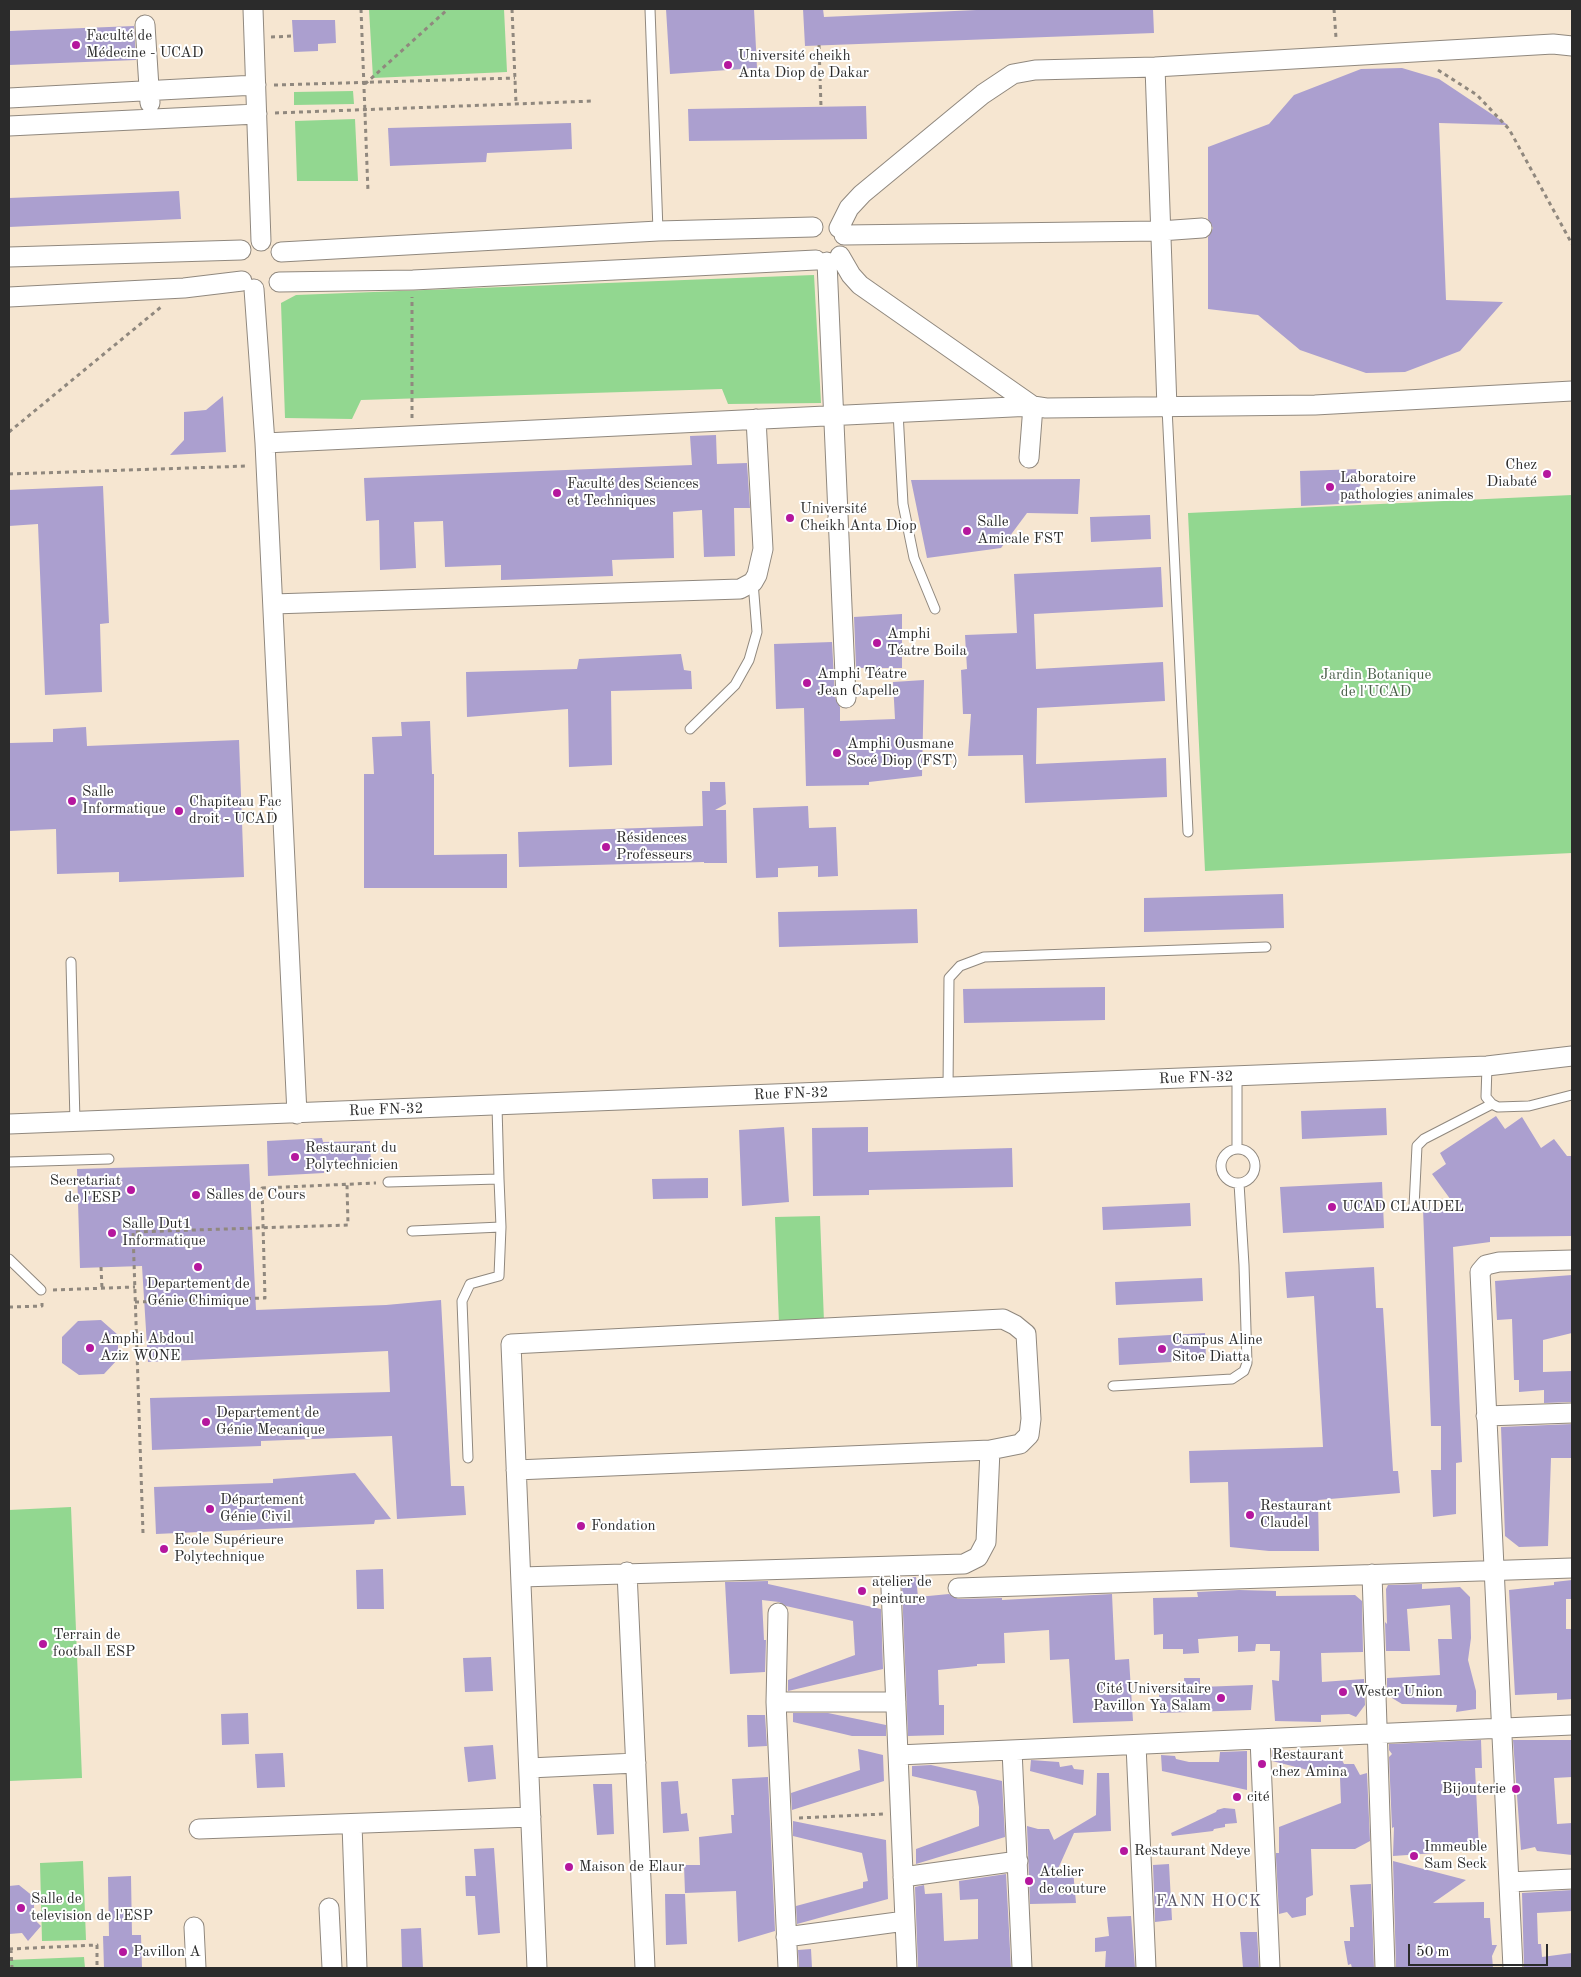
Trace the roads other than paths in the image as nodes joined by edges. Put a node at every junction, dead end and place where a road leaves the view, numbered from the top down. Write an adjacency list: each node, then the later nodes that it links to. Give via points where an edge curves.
1 (253, 9): 6 (street)
2 (650, 9): 16 (lane)
3 (145, 25): 7 (street)
4 (1572, 46): 5 (street, via 1553,44)
5 (1155, 67): 17 (street, via 1034,70 1014,74 990,88 862,194 850,208); 18 (street)
6 (256, 85): 7 (street); 10 (street)
7 (150, 92): 8 (street); 11 (street)
8 (96, 94): 9 (street); 12 (street)
9 (9, 98): 13 (street)
10 (257, 114): 11 (street); 19 (street)
11 (150, 119): 12 (street)
12 (97, 122): 13 (street)
13 (10, 126)
14 (813, 227): 16 (street); 17 (street, via 829,222); 23 (street, via 806,238 807,250)
15 (1202, 228): 18 (street)
16 (658, 231): 21 (street)
17 (842, 231): 18 (street); 23 (street, via 845,246)
18 (1160, 231): 29 (street)
19 (261, 241): 20 (street, via 246,245); 21 (street, via 269,242)
20 (241, 250): 22 (street); 25 (street, via 236,266)
21 (281, 252): 24 (street, via 285,267)
22 (9, 258)
23 (828, 259): 24 (street, via 413,280); 28 (street); 31 (street)
24 (279, 282): 25 (street, via 267,289)
25 (248, 285): 26 (street); 33 (street)
26 (9, 297)
27 (1572, 391): 29 (street, via 1315,405)
28 (1033, 406): 29 (street, via 1064,409); 30 (street); 34 (street)
29 (1167, 408): 40 (lane)
30 (898, 412): 31 (street); 37 (lane, via 903,504 914,558)
31 (833, 416): 32 (street); 38 (street)
32 (756, 420): 33 (street); 35 (street, via 763,549 761,567)
33 (265, 443): 36 (street)
34 (1029, 458)
35 (753, 582): 36 (street, via 740,589 712,592); 39 (lane, via 757,632 749,660 735,684)
36 (273, 604): 50 (street)
37 (935, 609)
38 (846, 698)
39 (690, 729)
40 (1188, 832)
41 (1266, 947): 46 (lane, via 984,957 960,966 949,978)
42 (71, 962): 51 (lane)
43 (1572, 1056): 44 (street, Rue FN-32)
44 (1487, 1066): 45 (street, Rue FN-32); 48 (lane, via 1486,1097)
45 (1237, 1076): 46 (street, Rue FN-32); 53 (lane)
46 (948, 1088): 49 (street, Rue FN-32)
47 (1572, 1095): 48 (lane, via 1529,1106 1498,1107)
48 (1492, 1104): 59 (lane, via 1424,1139 1417,1146)
49 (497, 1106): 50 (street, Rue FN-32); 56 (lane)
50 (297, 1114): 51 (street, Rue FN-32)
51 (76, 1122): 52 (street, Rue FN-32)
52 (9, 1124)
53 (1237, 1149): 58 (lane, via 1223,1158 1221,1167 1230,1181); 58 (lane, via 1245,1150 1255,1162 1254,1172 1248,1180)
54 (108, 1159): 55 (lane)
55 (9, 1162)
56 (499, 1179): 57 (lane); 60 (lane)
57 (388, 1182)
58 (1239, 1183): 65 (lane, via 1247,1363 1244,1371 1232,1379)
59 (1414, 1207)
60 (501, 1227): 61 (lane); 69 (lane, via 499,1276 470,1284 462,1301)
61 (412, 1231)
62 (9, 1259): 64 (lane)
63 (1572, 1260): 67 (street, via 1499,1262 1486,1265 1480,1272)
64 (41, 1290)
65 (1112, 1386)
66 (1572, 1413): 67 (street)
67 (1486, 1416): 72 (street)
68 (990, 1450): 70 (street); 70 (street, via 1020,1444 1029,1435 1031,1418 1026,1334 1003,1320 511,1344); 73 (street, via 986,1542 978,1557 964,1564)
69 (468, 1458)
70 (516, 1470): 75 (street)
71 (1572, 1568): 72 (street)
72 (1494, 1570): 74 (street); 82 (street)
73 (627, 1572): 75 (street); 88 (street)
74 (1372, 1574): 77 (street); 83 (street)
75 (521, 1577): 89 (street)
76 (891, 1588): 80 (street)
77 (958, 1588)
78 (778, 1613): 79 (street)
79 (776, 1702): 80 (street); 100 (street)
80 (896, 1702): 87 (street)
81 (1572, 1725): 82 (street)
82 (1501, 1729): 83 (street); 96 (street)
83 (1377, 1734): 84 (street); 111 (street)
84 (1260, 1739): 85 (street); 110 (street)
85 (1136, 1745): 86 (street); 109 (street)
86 (1012, 1750): 87 (street); 93 (street)
87 (898, 1755): 94 (street)
88 (636, 1763): 89 (street); 105 (street)
89 (529, 1768): 90 (street)
90 (531, 1817): 91 (street); 104 (street)
91 (352, 1824): 92 (street); 103 (street)
92 (199, 1829)
93 (1018, 1861): 94 (street); 108 (street)
94 (903, 1877): 98 (street)
95 (1572, 1879): 96 (street)
96 (1509, 1882): 112 (street)
97 (329, 1908): 102 (street)
98 (905, 1920): 100 (street); 107 (street)
99 (194, 1927): 101 (street)
100 (786, 1937): 106 (street)
101 (196, 1968)
102 (332, 1968)
103 (357, 1968)
104 (537, 1968)
105 (645, 1968)
106 (788, 1968)
107 (907, 1968)
108 (1022, 1968)
109 (1146, 1968)
110 (1270, 1968)
111 (1385, 1968)
112 (1513, 1968)

